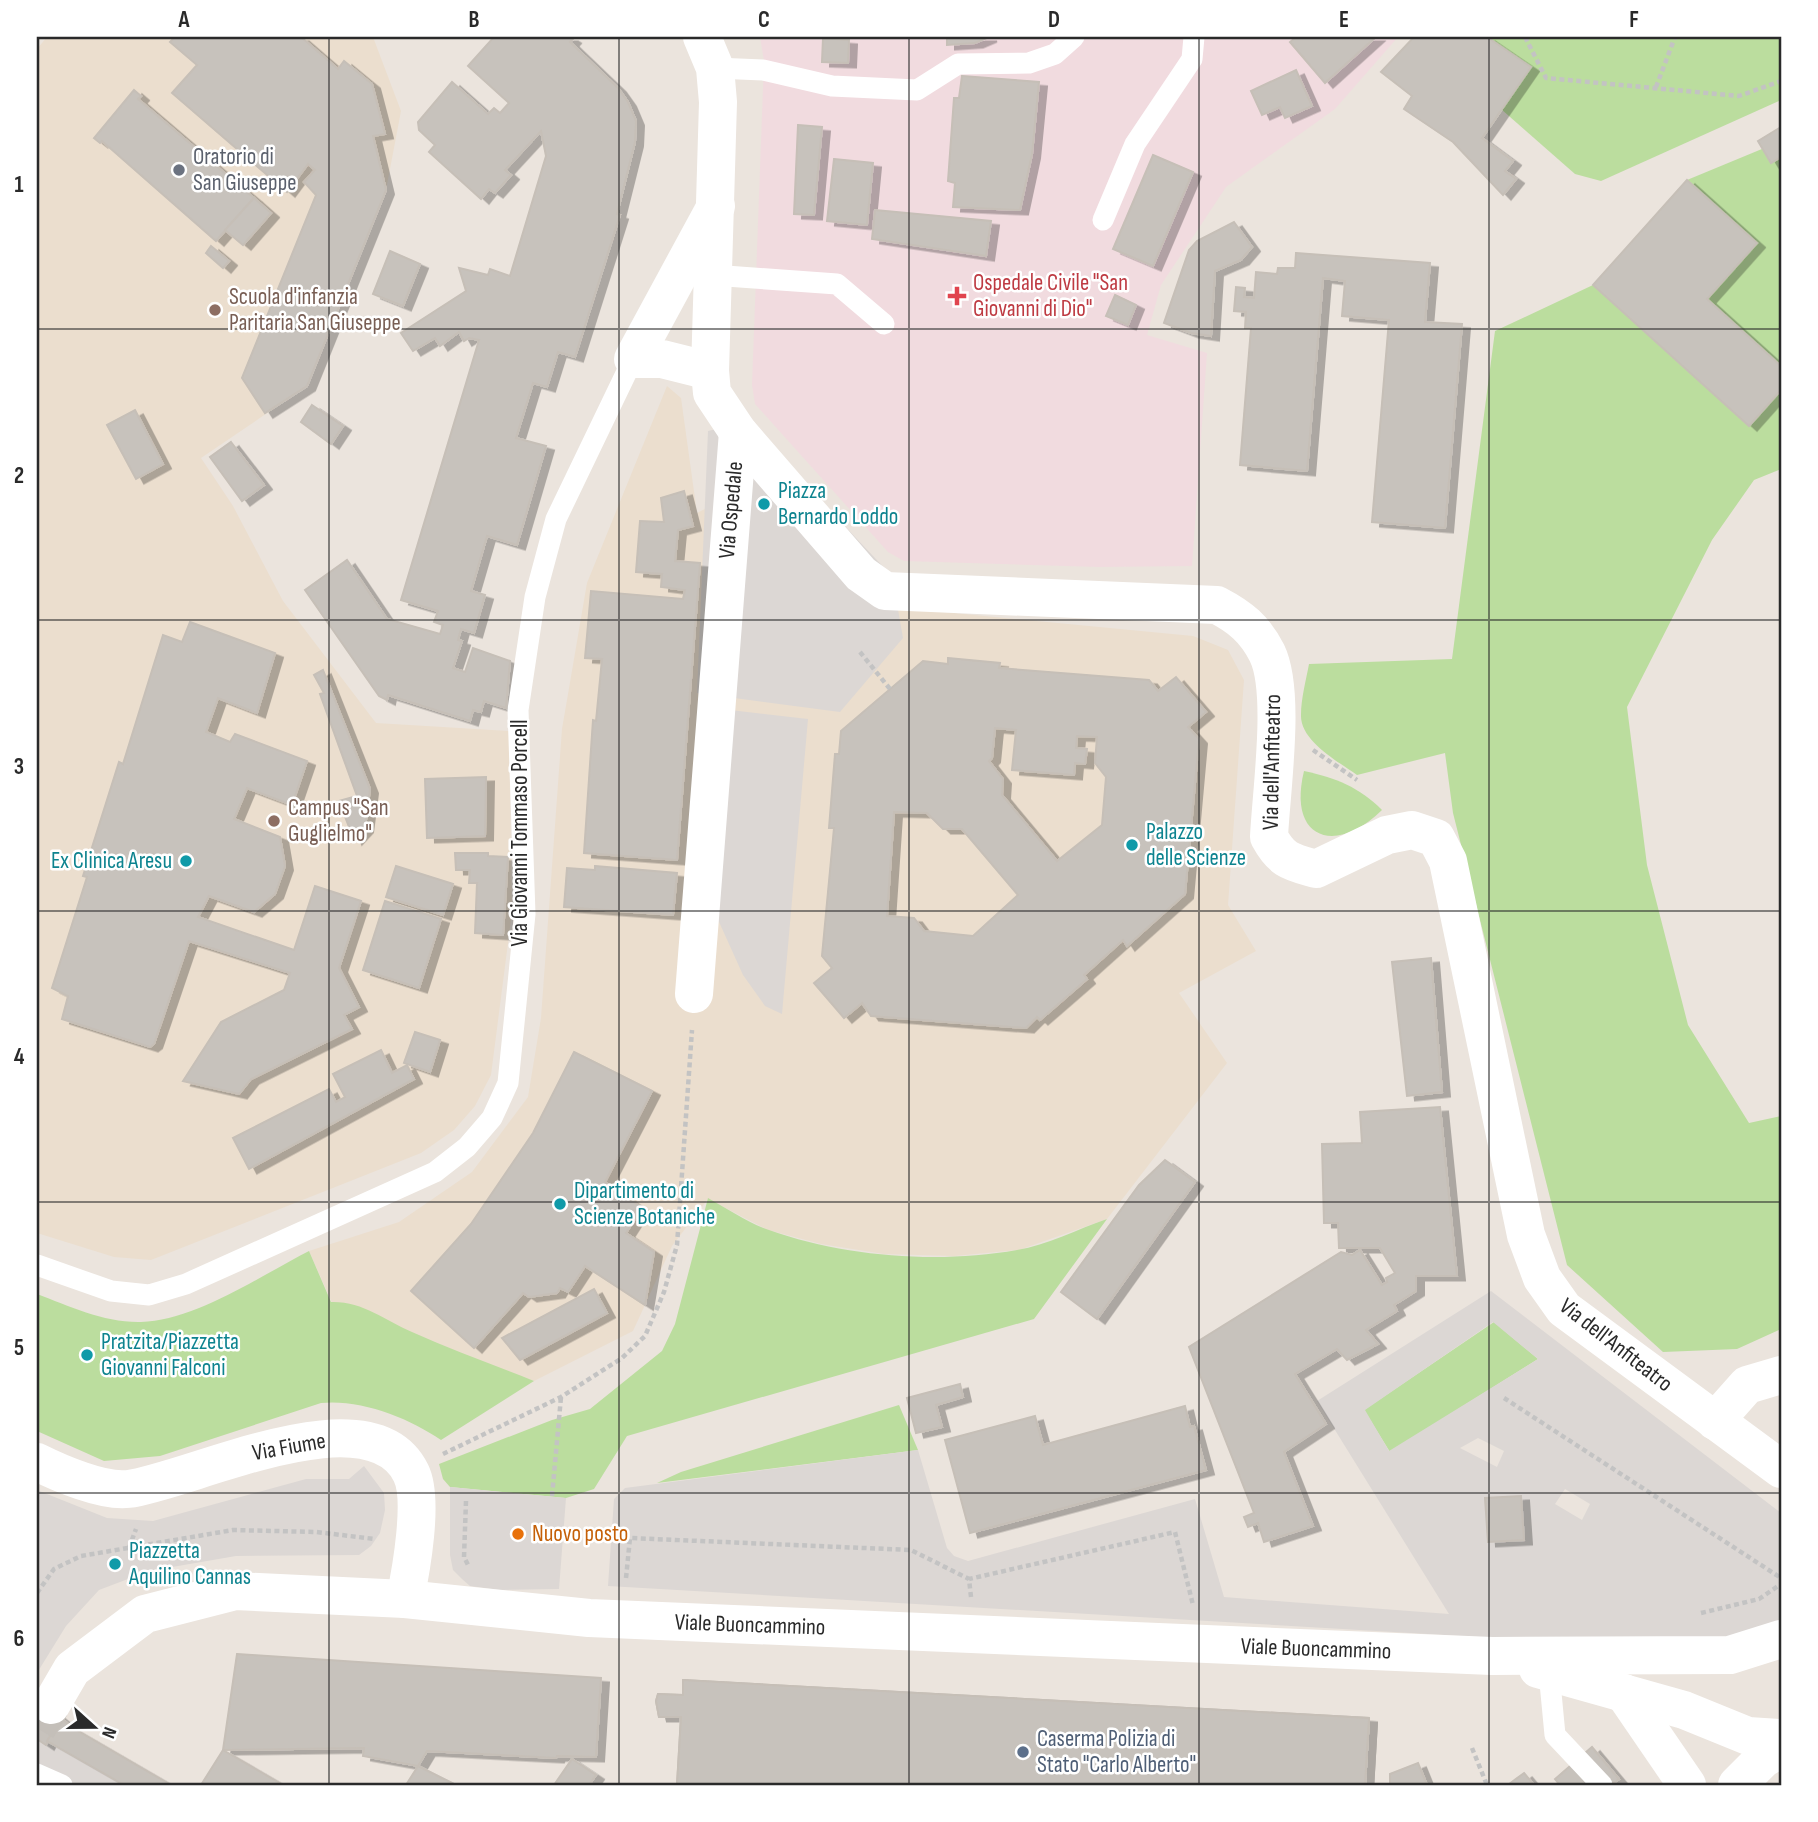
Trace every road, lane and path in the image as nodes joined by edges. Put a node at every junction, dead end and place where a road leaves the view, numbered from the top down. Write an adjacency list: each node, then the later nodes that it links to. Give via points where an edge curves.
1 (1074, 37): 5 (lane, via 1055,54 1029,63 958,64 917,90 832,86)
2 (1194, 37): 9 (lane, via 1192,59 1135,144)
3 (1525, 37): 7 (path, via 1546,78)
4 (1675, 37): 7 (path)
5 (708, 52): 8 (street, Via Ospedale, via 718,102)
6 (1781, 81): 7 (path, via 1740,96)
7 (1656, 87)
8 (716, 206): 10 (street, Via Ospedale); 12 (street, Via Giovanni Tommaso Porcell)
9 (1103, 220)
10 (712, 275): 11 (lane, via 837,284); 13 (street, Via Ospedale)
11 (884, 324)
12 (633, 359): 13 (street, via 662,359); 20 (lane, Via Giovanni Tommaso Porcell, via 556,519 536,597 519,710 525,914 508,1083 492,1118 467,1147 435,1172 186,1284 149,1295 111,1291)
13 (710, 372): 14 (street, Via Ospedale, via 712,393)
14 (738, 432): 19 (street, Via Ospedale); 24 (street, Via dell'Anfiteatro, via 861,574 884,591 1217,605 1251,627 1268,655 1276,695 1269,837 1278,853 1316,869 1387,835 1412,830 1436,838 1448,862 1526,1235 1542,1278 1564,1309)
15 (860, 652): 16 (path)
16 (890, 689)
17 (1308, 744): 18 (path)
18 (1357, 780)
19 (694, 994): 22 (path, via 677,1245 664,1292 645,1336 622,1358)
20 (37, 1265)
21 (1781, 1376): 24 (street, via 1747,1385)
22 (561, 1397): 25 (path); 28 (path)
23 (1504, 1398): 33 (path)
24 (1715, 1421): 27 (street, Via dell'Anfiteatro)
25 (440, 1455)
26 (37, 1462): 37 (street, Via Fiume, via 125,1490 267,1448 343,1438 373,1444 395,1453 412,1475 415,1542)
27 (1781, 1469)
28 (552, 1496)
29 (466, 1501): 31 (path, via 464,1557 470,1568)
30 (376, 1539): 35 (path, via 233,1530 81,1556 54,1569)
31 (480, 1569)
32 (626, 1578): 34 (path, via 631,1538 911,1550)
33 (1781, 1578)
34 (969, 1579): 36 (path); 38 (path, via 1175,1532)
35 (37, 1593)
36 (971, 1598)
37 (405, 1599): 41 (street, Viale Buoncammino, via 589,1618); 44 (street, Viale Buoncammino, via 235,1591 189,1601 145,1615 83,1661 72,1670)
38 (1195, 1609)
39 (1781, 1639): 40 (street, Viale Buoncammino)
40 (1730, 1655): 41 (street, Viale Buoncammino); 45 (street, via 1694,1683)
41 (1492, 1656): 42 (street, Viale Buoncammino)
42 (1549, 1672): 43 (street, Viale Buoncammino); 53 (lane, via 1555,1735)
43 (1624, 1693): 45 (street, Viale Buoncammino); 50 (street)
44 (51, 1705)
45 (1684, 1710): 46 (street, Viale Buoncammino, via 1748,1736); 50 (street)
46 (1781, 1738)
47 (1472, 1748): 52 (path)
48 (1781, 1748): 54 (street)
49 (37, 1774): 51 (lane)
50 (1682, 1777)
51 (62, 1785)
52 (1487, 1785)
53 (1602, 1785)
54 (1737, 1785)

